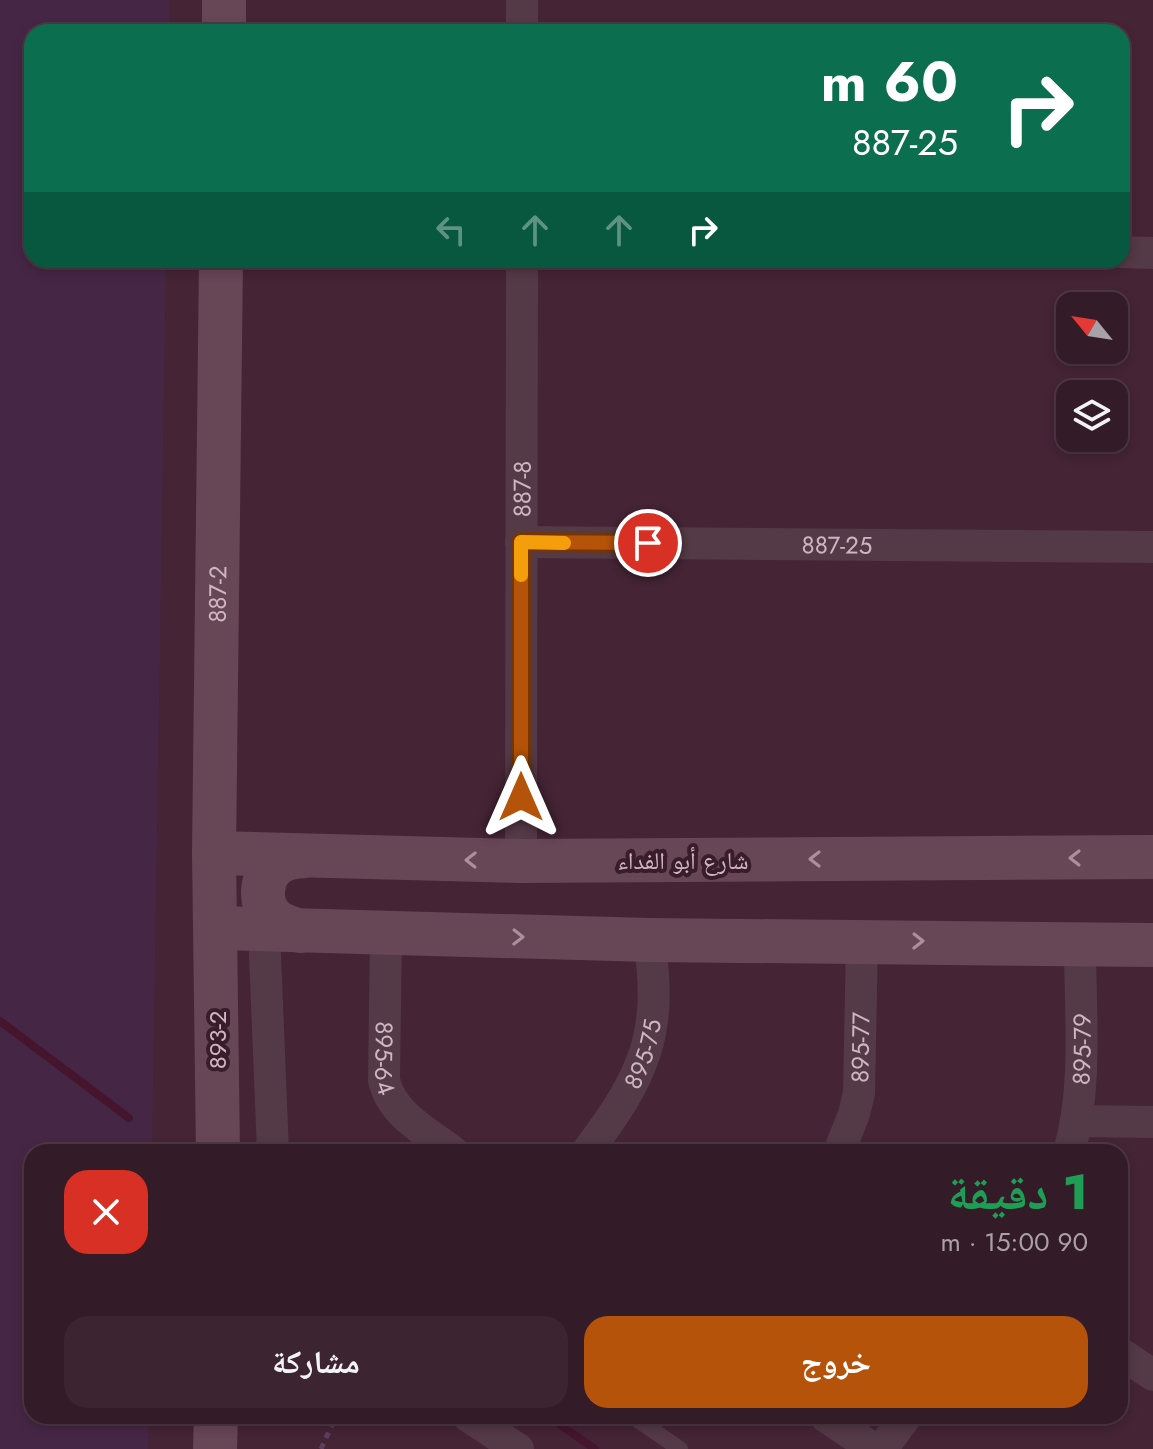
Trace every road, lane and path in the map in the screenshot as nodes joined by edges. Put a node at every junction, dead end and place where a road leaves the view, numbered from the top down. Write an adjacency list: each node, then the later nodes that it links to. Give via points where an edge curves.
1 (224, 0): 3 (main road)
2 (522, 0): 4 (street)
3 (224, 24)
4 (522, 24)
5 (1130, 252): 6 (street)
6 (1153, 253)
7 (221, 268): 11 (main road, 887-2)
8 (522, 268): 9 (street, 887-8)
9 (521, 542): 10 (street, 887-25); 14 (street, 887-8)
10 (1153, 547)
11 (214, 853): 12 (main road, شارع أبو الفداء); 15 (main road, 887-2)
12 (304, 856): 14 (main road, شارع أبو الفداء, one-way to 12); 16 (main road, via 275,865 264,883 266,910)
13 (1153, 857): 14 (main road, شارع أبو الفداء, one-way to 14)
14 (521, 861)
15 (216, 928): 16 (main road); 24 (main road, 893-2)
16 (282, 930): 17 (main road); 25 (street)
17 (386, 934): 18 (main road, one-way to 18); 26 (street, 895-64, via 386,1091 398,1110)
18 (649, 940): 19 (main road); 27 (street, 895-75, via 654,1004 647,1047 627,1097)
19 (862, 940): 20 (main road, one-way to 20); 28 (street, 895-77, via 859,1093)
20 (1080, 944): 21 (main road); 22 (street, 895-79)
21 (1153, 945)
22 (1076, 1121): 23 (street); 29 (street, 895-79)
23 (1153, 1122)
24 (218, 1144)
25 (273, 1144)
26 (443, 1144)
27 (593, 1144)
28 (842, 1144)
29 (1071, 1144)
30 (1128, 1358): 31 (street)
31 (1153, 1375)
32 (216, 1424): 38 (main road)
33 (332, 1424): 39 (path)
34 (480, 1424): 40 (street)
35 (644, 1424): 41 (lane)
36 (837, 1424): 42 (street)
37 (900, 1424): 43 (street)
38 (215, 1449)
39 (321, 1449)
40 (518, 1449)
41 (680, 1449)
42 (874, 1449)
43 (882, 1449)

